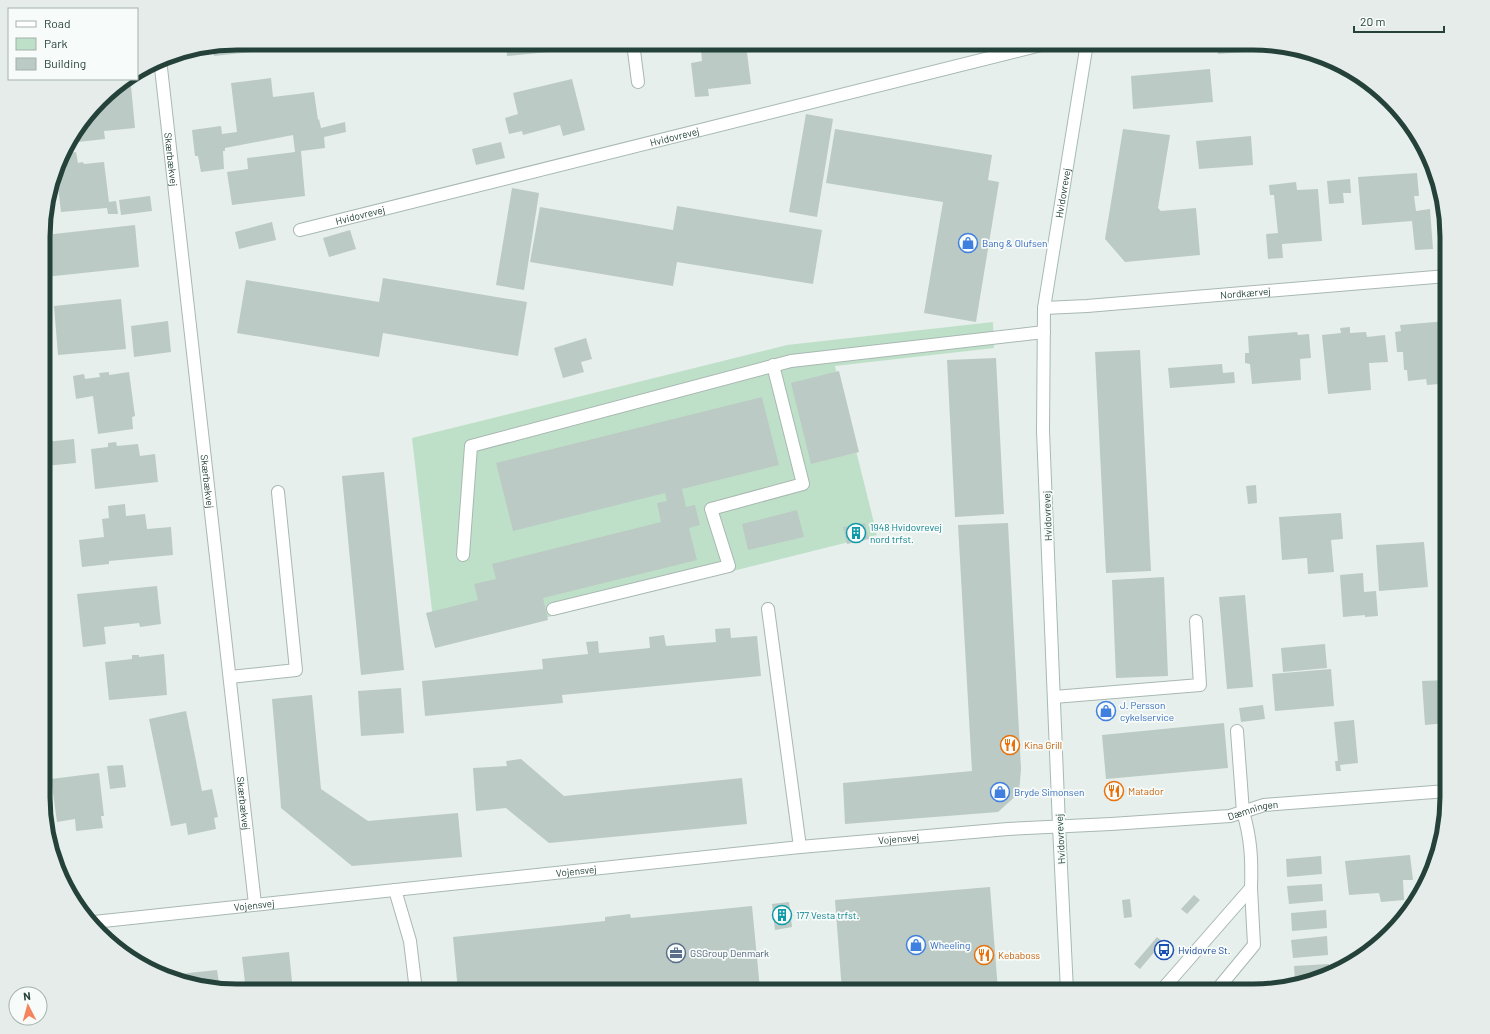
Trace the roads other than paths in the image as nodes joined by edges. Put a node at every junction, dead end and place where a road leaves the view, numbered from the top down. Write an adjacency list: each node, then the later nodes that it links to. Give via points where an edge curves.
1 (634, 50): 5 (street)
2 (1021, 50): 6 (street, Hvidovrevej)
3 (1086, 50): 8 (street, Hvidovrevej)
4 (161, 66): 16 (street, Skærbækvej)
5 (638, 82)
6 (300, 230)
7 (1440, 277): 8 (street, Nordkærvej, via 1095,306)
8 (1044, 308): 9 (street, Hvidovrevej)
9 (1044, 332): 10 (street); 17 (street, Hvidovrevej, via 1043,431)
10 (773, 365): 12 (street, via 471,446); 14 (street, via 803,484 711,509 729,566)
11 (278, 492): 16 (street, via 296,670)
12 (463, 555)
13 (768, 609): 22 (street)
14 (554, 610)
15 (1196, 621): 17 (street, via 1200,685)
16 (230, 677): 25 (street, Skærbækvej)
17 (1054, 697): 21 (street, Hvidovrevej)
18 (1237, 731): 20 (street)
19 (1440, 792): 20 (street, Dæmningen, via 1264,805)
20 (1243, 812): 21 (street, Dæmningen, via 1230,816); 23 (street, via 1249,831)
21 (1059, 826): 22 (street, Vojensvej); 28 (street, Hvidovrevej)
22 (800, 847): 24 (street, Vojensvej)
23 (1251, 888): 29 (street); 30 (street, via 1254,945)
24 (395, 890): 25 (street, Vojensvej); 27 (street, via 410,941)
25 (255, 904): 26 (street, Vojensvej)
26 (98, 922)
27 (415, 984)
28 (1067, 984)
29 (1167, 984)
30 (1222, 984)

